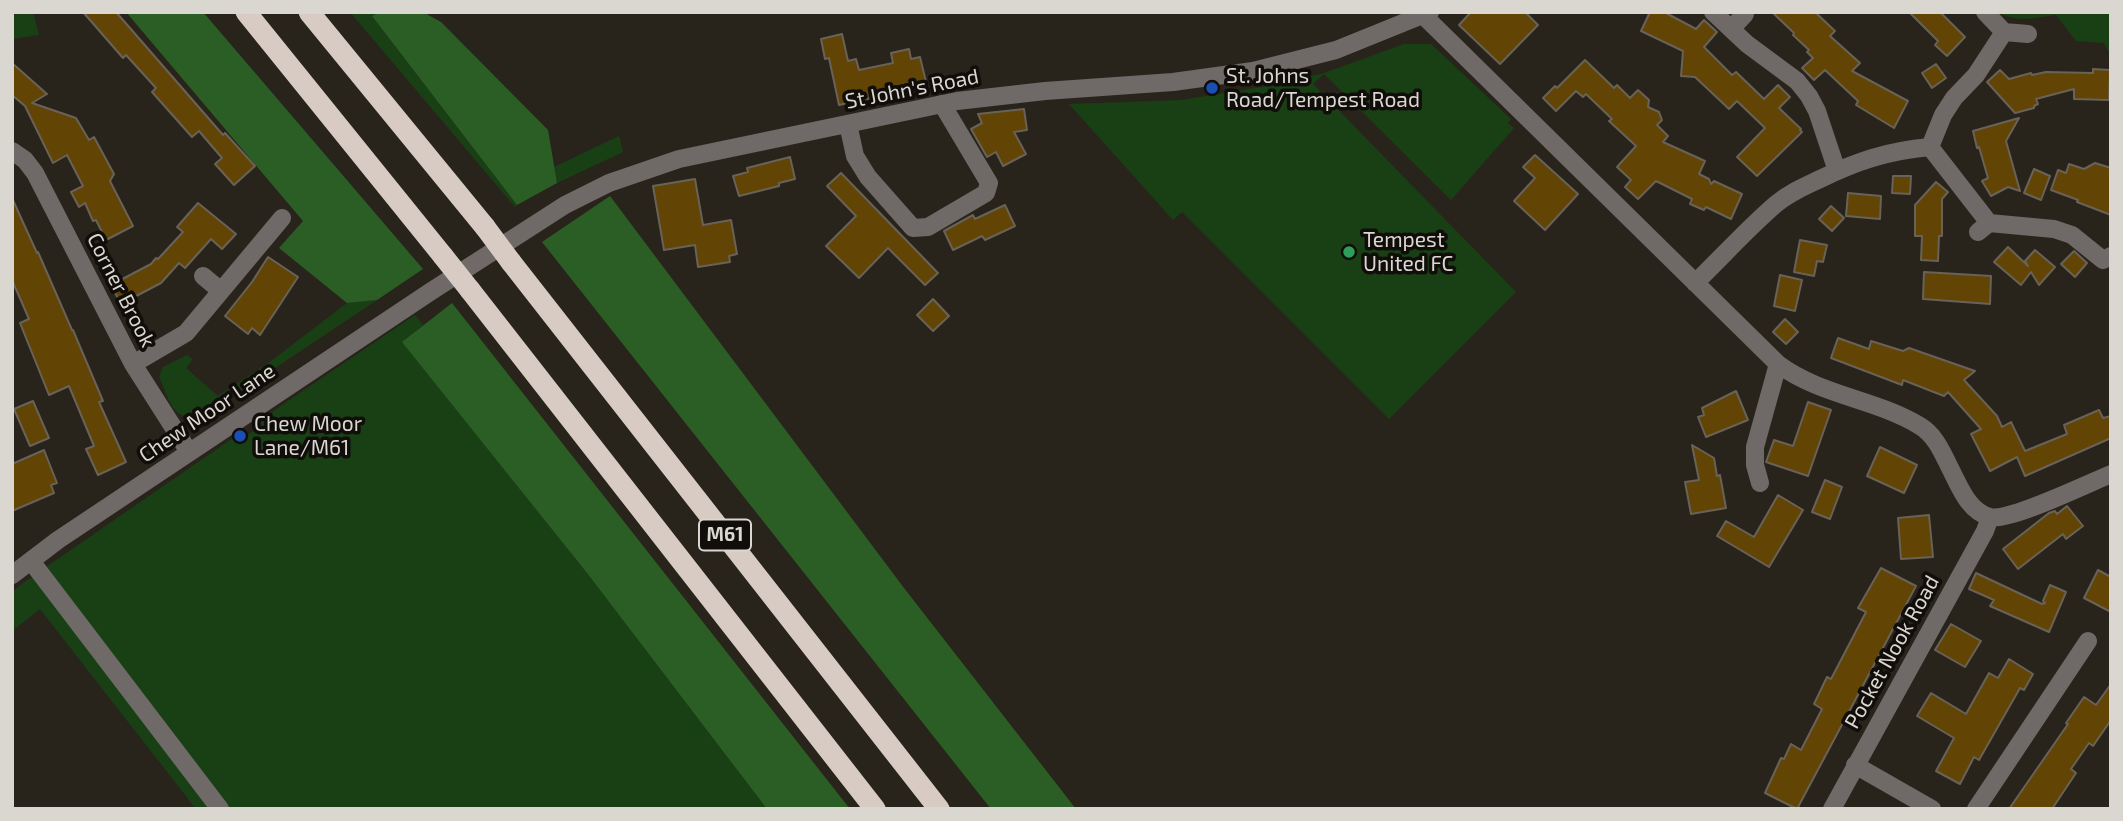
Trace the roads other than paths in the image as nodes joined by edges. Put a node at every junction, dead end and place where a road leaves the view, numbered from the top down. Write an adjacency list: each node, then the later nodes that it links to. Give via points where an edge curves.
1 (246, 12): 32 (highway, M61, bridge, via 470,290)
2 (309, 12): 33 (highway, M61, bridge, via 485,227)
3 (1713, 12): 7 (street)
4 (1427, 14): 10 (street, St John's Road, via 1336,50 1253,71); 18 (street)
5 (1745, 14): 7 (street)
6 (1986, 14): 8 (street)
7 (1731, 29): 14 (street, via 1797,81 1809,96)
8 (2004, 32): 9 (street); 12 (street, via 1976,75 1954,98)
9 (2028, 34)
10 (942, 104): 11 (street, St John's Road); 11 (street, via 989,183 986,194 928,227 913,228 868,177 855,156)
11 (848, 124): 20 (street, St John's Road, via 679,159 609,183 565,205)
12 (1930, 146): 14 (street, via 1876,155); 16 (street, via 1984,227 2054,229 2072,235 2103,260)
13 (12, 151): 21 (street, Corner Brook, via 35,173)
14 (1837, 171): 18 (street, via 1776,204)
15 (282, 218): 19 (street)
16 (2111, 257)
17 (203, 276): 19 (street)
18 (1695, 283): 22 (street)
19 (221, 291): 21 (street, via 186,333)
20 (430, 292): 23 (street, Chew Moor Lane)
21 (133, 364): 23 (street, Corner Brook)
22 (1778, 364): 25 (street, via 1755,447); 26 (street, via 1794,376 1924,428 1966,499)
23 (189, 452): 27 (street, Chew Moor Lane)
24 (2111, 474): 26 (street, via 2020,512)
25 (1760, 483)
26 (1990, 517): 30 (street, Pocket Nook Road)
27 (32, 561): 28 (street, Chew Moor Lane); 31 (street)
28 (12, 576)
29 (2088, 641): 36 (street)
30 (1855, 765): 34 (street, Pocket Nook Road); 35 (street)
31 (219, 809)
32 (875, 809)
33 (939, 809)
34 (1832, 809)
35 (1932, 809)
36 (1976, 809)

